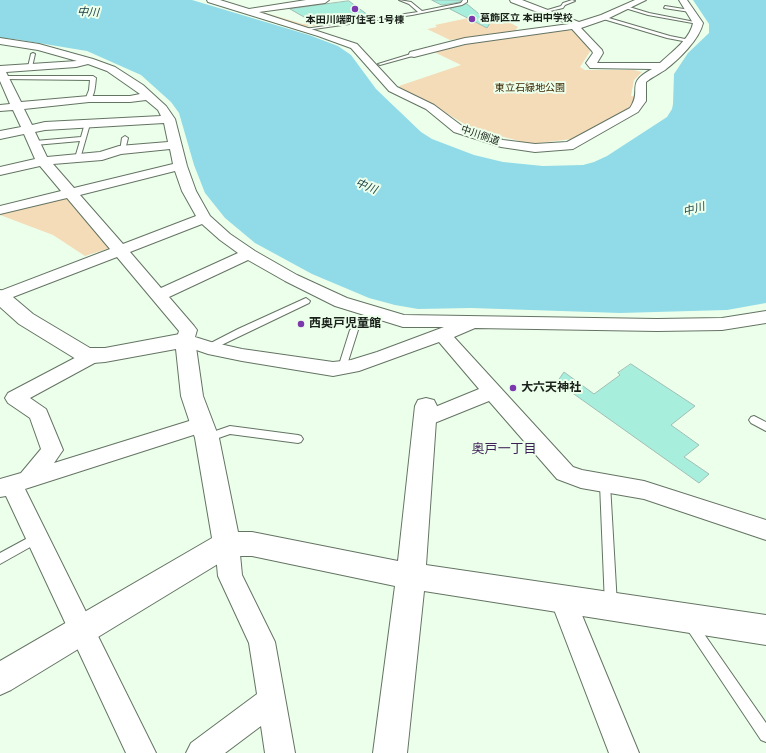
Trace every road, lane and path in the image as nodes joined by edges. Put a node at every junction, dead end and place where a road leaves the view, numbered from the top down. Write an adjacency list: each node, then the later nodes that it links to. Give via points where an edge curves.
1 (211, 0): 14 (street, 中川側道)
2 (325, 0): 9 (street)
3 (401, 0): 15 (lane, via 410,3)
4 (465, 0): 15 (lane, via 462,4)
5 (517, 0): 12 (street)
6 (642, 0): 10 (street)
7 (683, 0): 13 (street)
8 (573, 1): 12 (lane)
9 (293, 2): 14 (street)
10 (626, 7): 16 (street); 17 (lane, via 648,14)
11 (665, 8): 13 (lane)
12 (546, 11): 18 (street)
13 (690, 11): 17 (street)
14 (249, 12): 19 (street, 中川側道)
15 (421, 12): 19 (lane)
16 (602, 17): 18 (street); 20 (lane)
17 (698, 23): 20 (street, 中川側道, via 699,27)
18 (577, 25): 23 (street, via 465,41); 26 (street, via 598,50 591,65)
19 (307, 29): 30 (street, 中川側道, via 354,46 393,89 430,107 458,129 497,142 523,147 569,146 631,113 640,101 641,81)
20 (688, 41): 27 (street, 中川側道)
21 (0, 42): 24 (street, via 39,47)
22 (33, 54): 28 (lane)
23 (414, 54): 25 (lane)
24 (89, 61): 28 (street); 31 (street, via 111,69)
25 (380, 64)
26 (633, 66): 27 (street); 30 (street, via 647,68)
27 (663, 66): 30 (street, 中川側道)
28 (30, 67): 29 (street)
29 (2, 72): 32 (lane, via 93,78); 33 (street)
30 (651, 72)
31 (149, 96): 32 (street); 35 (street, via 162,108)
32 (88, 100): 33 (street)
33 (16, 106): 34 (street); 37 (street)
34 (0, 108)
35 (168, 119): 36 (street); 41 (street)
36 (87, 124): 37 (street, via 45,126); 39 (lane)
37 (28, 130): 38 (street); 40 (street)
38 (0, 135)
39 (83, 139): 40 (lane); 42 (lane)
40 (35, 143): 43 (street)
41 (174, 145): 42 (street, via 123,144 102,156); 44 (street)
42 (78, 158): 43 (street)
43 (43, 161): 45 (street); 46 (street)
44 (180, 166): 46 (street); 48 (street, via 189,191)
45 (0, 171)
46 (69, 193): 47 (street); 49 (street)
47 (2, 205)
48 (204, 218): 49 (street); 50 (street)
49 (119, 250): 51 (street); 52 (street)
50 (249, 254): 51 (street); 55 (street, via 341,302)
51 (160, 295): 59 (street, via 188,330)
52 (0, 297): 61 (street, via 26,319 76,350)
53 (306, 301): 60 (lane)
54 (766, 317): 56 (street, via 714,324 657,325)
55 (404, 321): 56 (street); 58 (street)
56 (477, 321): 58 (street)
57 (354, 330): 62 (lane)
58 (438, 336): 62 (street); 63 (street)
59 (185, 340): 60 (street); 61 (street); 68 (street, via 192,396)
60 (208, 348): 62 (street, via 332,369)
61 (93, 356): 64 (street)
62 (342, 368)
63 (492, 392): 65 (street); 71 (street, via 564,473)
64 (8, 396): 70 (street, via 39,414 52,450)
65 (426, 412): 76 (street)
66 (754, 420): 67 (lane)
67 (766, 427)
68 (204, 431): 69 (lane, via 230,430); 70 (street); 74 (street)
69 (298, 439)
70 (14, 484): 73 (street)
71 (605, 484): 72 (street, via 644,490); 78 (lane)
72 (766, 530)
73 (37, 538): 75 (lane); 80 (street)
74 (227, 544): 76 (street, via 252,544); 80 (street); 83 (street, via 230,576 262,642)
75 (0, 559)
76 (411, 576): 77 (street); 88 (street)
77 (563, 599): 78 (street); 89 (street)
78 (611, 607): 79 (street)
79 (687, 619): 81 (street); 84 (lane)
80 (83, 629): 82 (street); 85 (street)
81 (766, 630)
82 (0, 679)
83 (271, 701): 86 (street); 87 (street)
84 (766, 735)
85 (141, 753)
86 (201, 753)
87 (280, 753)
88 (390, 753)
89 (624, 753)

